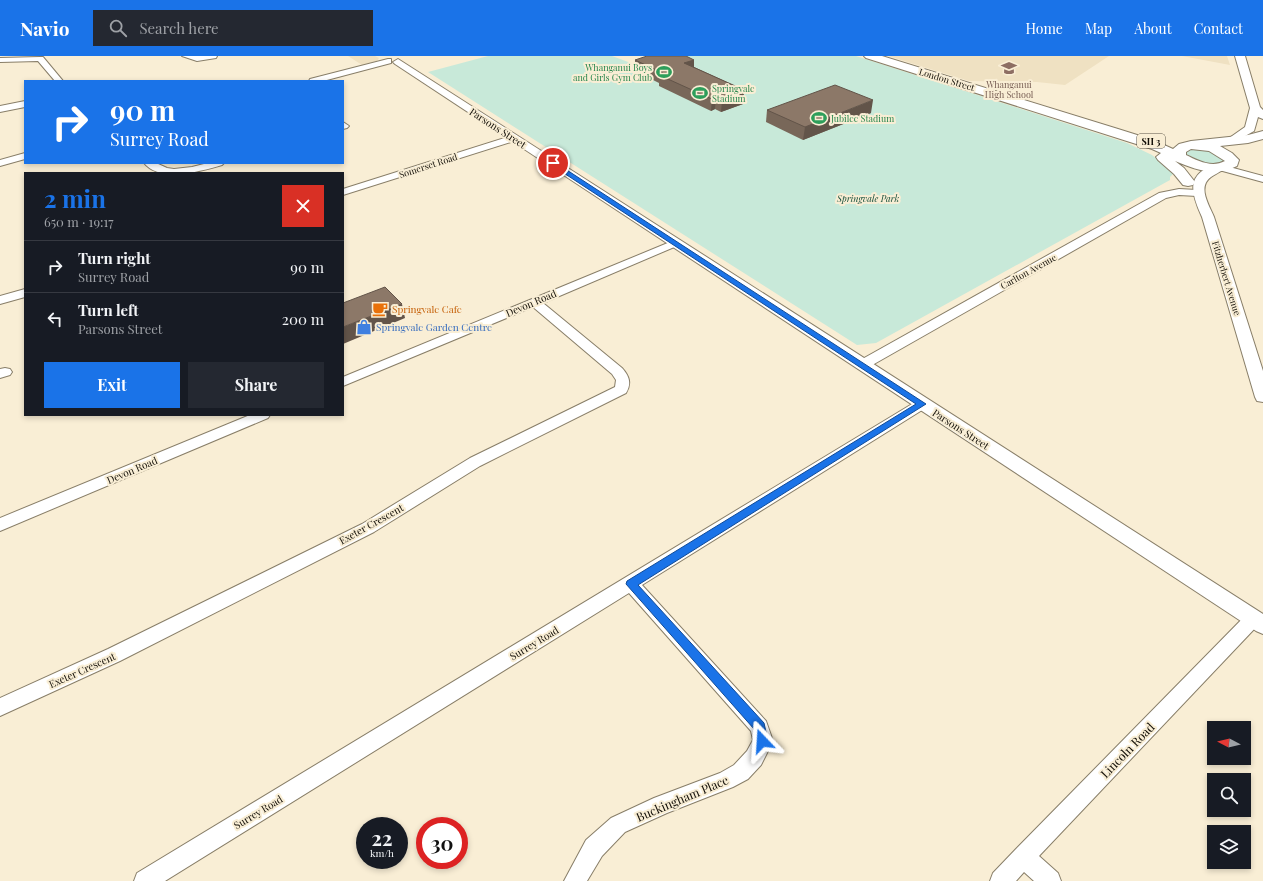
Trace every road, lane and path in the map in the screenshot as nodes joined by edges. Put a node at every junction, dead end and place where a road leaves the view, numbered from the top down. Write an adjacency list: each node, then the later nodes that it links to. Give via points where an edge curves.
1 (186, 56): 2 (street, via 197,59)
2 (213, 56)
3 (870, 56): 12 (highway, London Street / SH 3)
4 (1240, 56): 11 (main road)
5 (398, 58): 8 (street); 14 (main road, Parsons Street)
6 (0, 60): 7 (street, via 40,59)
7 (58, 80)
8 (317, 80)
9 (24, 104): 10 (street)
10 (0, 109)
11 (1259, 112): 16 (main road, via 1250,128)
12 (1116, 133): 17 (highway, London Street / SH 3); 26 (highway, via 1168,161)
13 (1263, 135): 16 (highway, SH 3)
14 (514, 138): 27 (street, Somerset Road); 28 (main road, Parsons Street)
15 (1263, 140): 20 (highway)
16 (1231, 141): 17 (highway, SH 3)
17 (1186, 152): 20 (highway, SH 3, via 1197,165); 20 (highway, SH 3, via 1218,150); 26 (main road, Fitzherbert Avenue)
18 (24, 156): 19 (street)
19 (0, 163)
20 (1225, 163): 25 (street); 26 (main road, via 1208,172)
21 (151, 164): 23 (street, via 160,170)
22 (216, 164): 24 (street, via 195,170)
23 (172, 172)
24 (172, 172)
25 (1261, 178)
26 (1193, 188): 32 (street, Carlton Avenue, via 1163,195); 34 (main road, Fitzherbert Avenue, via 1208,217)
27 (344, 192)
28 (675, 243): 31 (street, Devon Road); 32 (main road, Parsons Street)
29 (24, 292): 30 (street)
30 (0, 300)
31 (534, 302): 33 (street, Devon Road); 40 (street, Exeter Crescent, via 617,371 624,379 624,385 620,390 475,462 368,528 114,655)
32 (862, 365): 35 (main road, Parsons Street)
33 (344, 382)
34 (1263, 396)
35 (922, 404): 38 (street, Surrey Road); 39 (main road, Parsons Street)
36 (261, 416): 37 (street, Devon Road)
37 (0, 525)
38 (631, 584): 42 (street, Surrey Road); 43 (street, Buckingham Place, via 759,727 762,741 754,758 741,772 618,825 594,848)
39 (1258, 622): 41 (street, Lincoln Road)
40 (0, 706)
41 (1024, 857): 44 (street, Lincoln Road); 45 (street)
42 (145, 881)
43 (575, 881)
44 (1001, 881)
45 (1050, 881)

